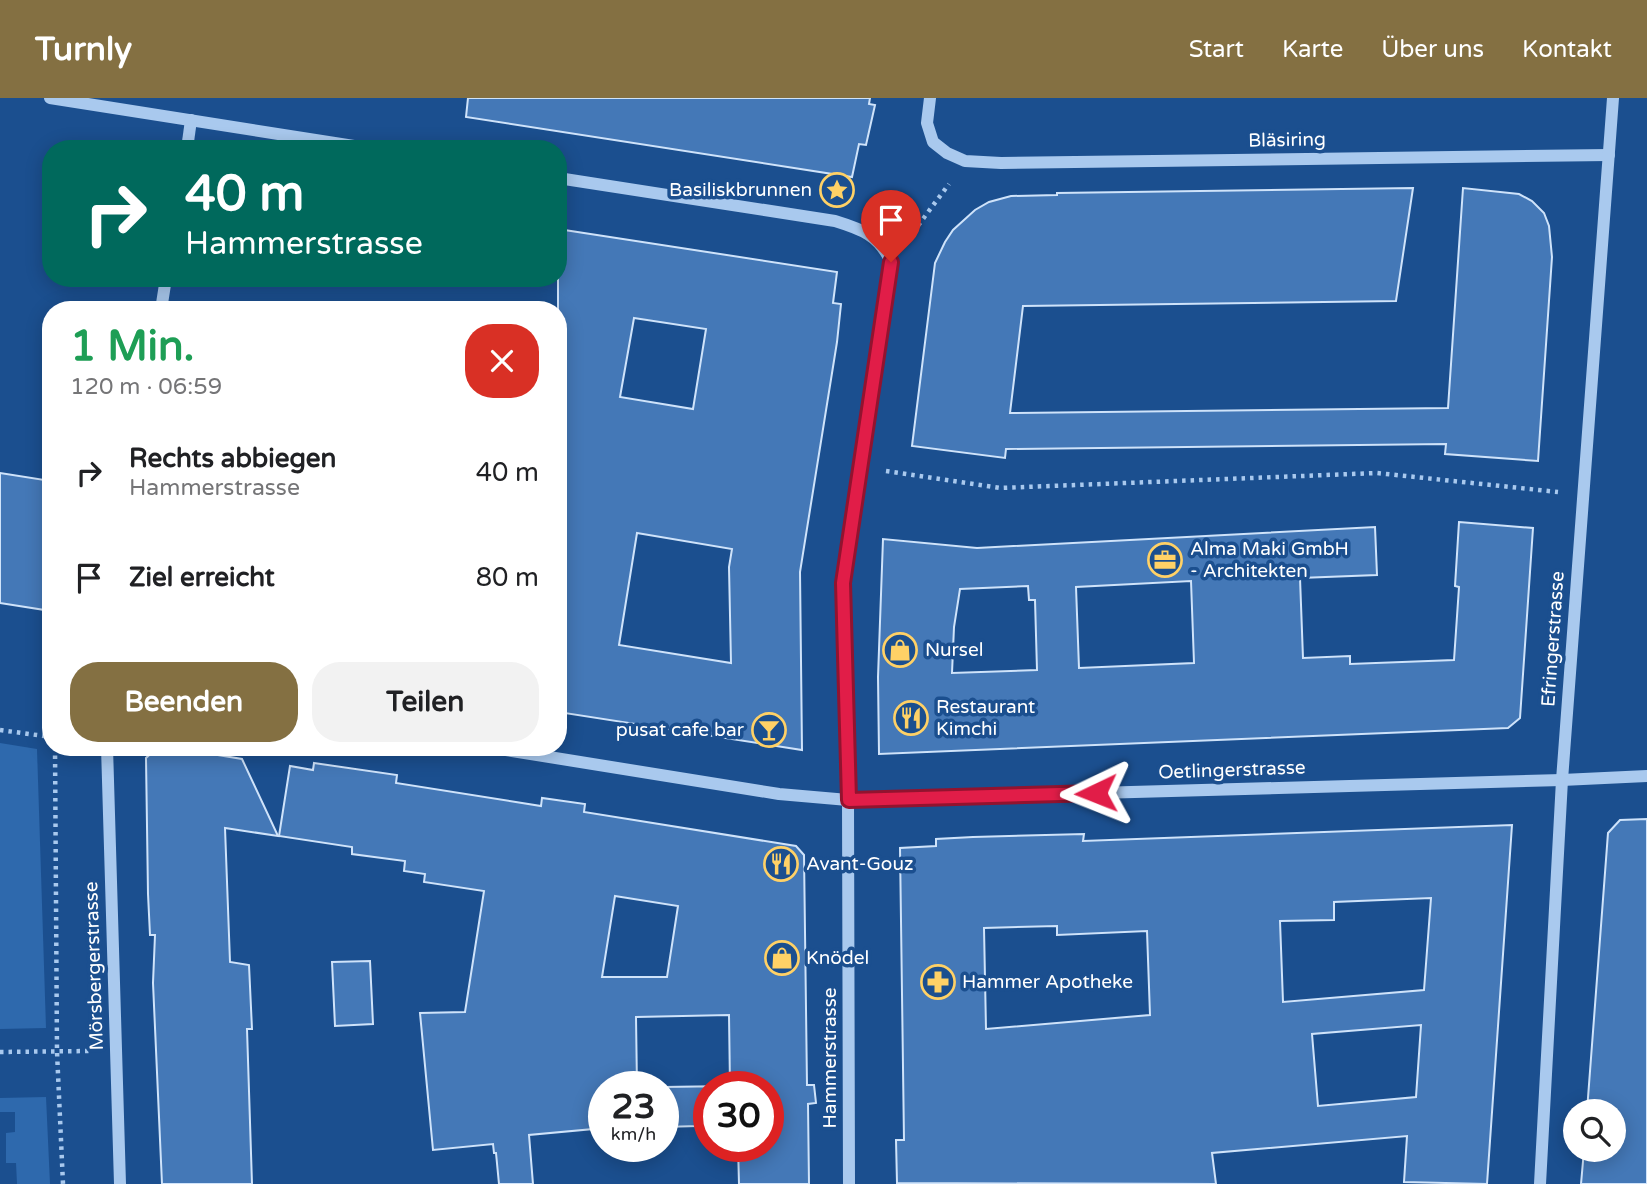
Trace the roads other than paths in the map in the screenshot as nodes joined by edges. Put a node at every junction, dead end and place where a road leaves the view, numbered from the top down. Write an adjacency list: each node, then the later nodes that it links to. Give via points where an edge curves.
1 (50, 98): 4 (street)
2 (930, 98): 7 (street, Bläsiring, via 927,123 933,142 965,161)
3 (1613, 98): 7 (street, Efringerstrasse)
4 (191, 120): 5 (street); 6 (street)
5 (188, 140)
6 (317, 140)
7 (1609, 155): 12 (street, Efringerstrasse)
8 (567, 179): 13 (street, Hammerstrasse, via 835,221 857,228 885,248 891,262 843,583)
9 (107, 756): 14 (street, Mörsbergerstrasse)
10 (542, 756): 13 (street, Oetlingerstrasse, via 779,794)
11 (1647, 776): 12 (street, Oetlingerstrasse)
12 (1562, 780): 13 (street, Oetlingerstrasse); 16 (street, Efringerstrasse)
13 (849, 800): 15 (street, Hammerstrasse)
14 (120, 1184)
15 (849, 1184)
16 (1540, 1184)

